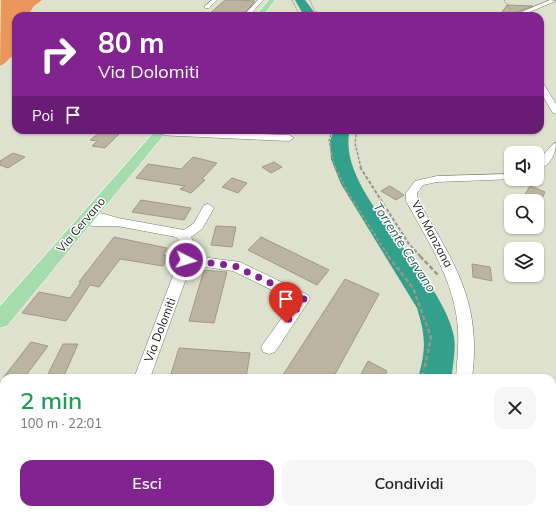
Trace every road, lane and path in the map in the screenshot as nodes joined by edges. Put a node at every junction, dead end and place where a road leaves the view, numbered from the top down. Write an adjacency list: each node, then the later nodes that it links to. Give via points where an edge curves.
1 (215, 0): 9 (street)
2 (257, 0): 3 (street)
3 (261, 0): 4 (street); 10 (street)
4 (271, 0): 11 (main road)
5 (292, 0): 12 (path)
6 (310, 0): 13 (path)
7 (504, 0): 14 (path, via 511,10)
8 (554, 0): 14 (street)
9 (207, 7)
10 (250, 12)
11 (262, 12)
12 (298, 12)
13 (316, 12)
14 (522, 12)
15 (544, 92): 16 (street)
16 (556, 111)
17 (158, 134): 26 (main road, Via Cervano, via 119,179)
18 (203, 134): 21 (street)
19 (331, 134): 33 (path, via 329,141 335,167 390,258 414,288 431,337)
20 (356, 134): 29 (path, via 355,143 361,169 409,244)
21 (289, 138)
22 (556, 146): 23 (street)
23 (544, 162)
24 (504, 177): 34 (street, Via Manzana, via 437,179 419,183 411,193 412,201 451,271 459,292 467,336 468,356)
25 (208, 208): 27 (street, via 198,226)
26 (103, 220): 27 (street); 30 (main road, Via Cervano, via 43,268)
27 (184, 236): 28 (street, Via Dolomiti, via 189,244)
28 (186, 260): 31 (street, via 235,266 304,299); 32 (street, Via Dolomiti)
29 (438, 275)
30 (0, 320)
31 (269, 347)
32 (143, 374)
33 (423, 374)
34 (465, 374)

